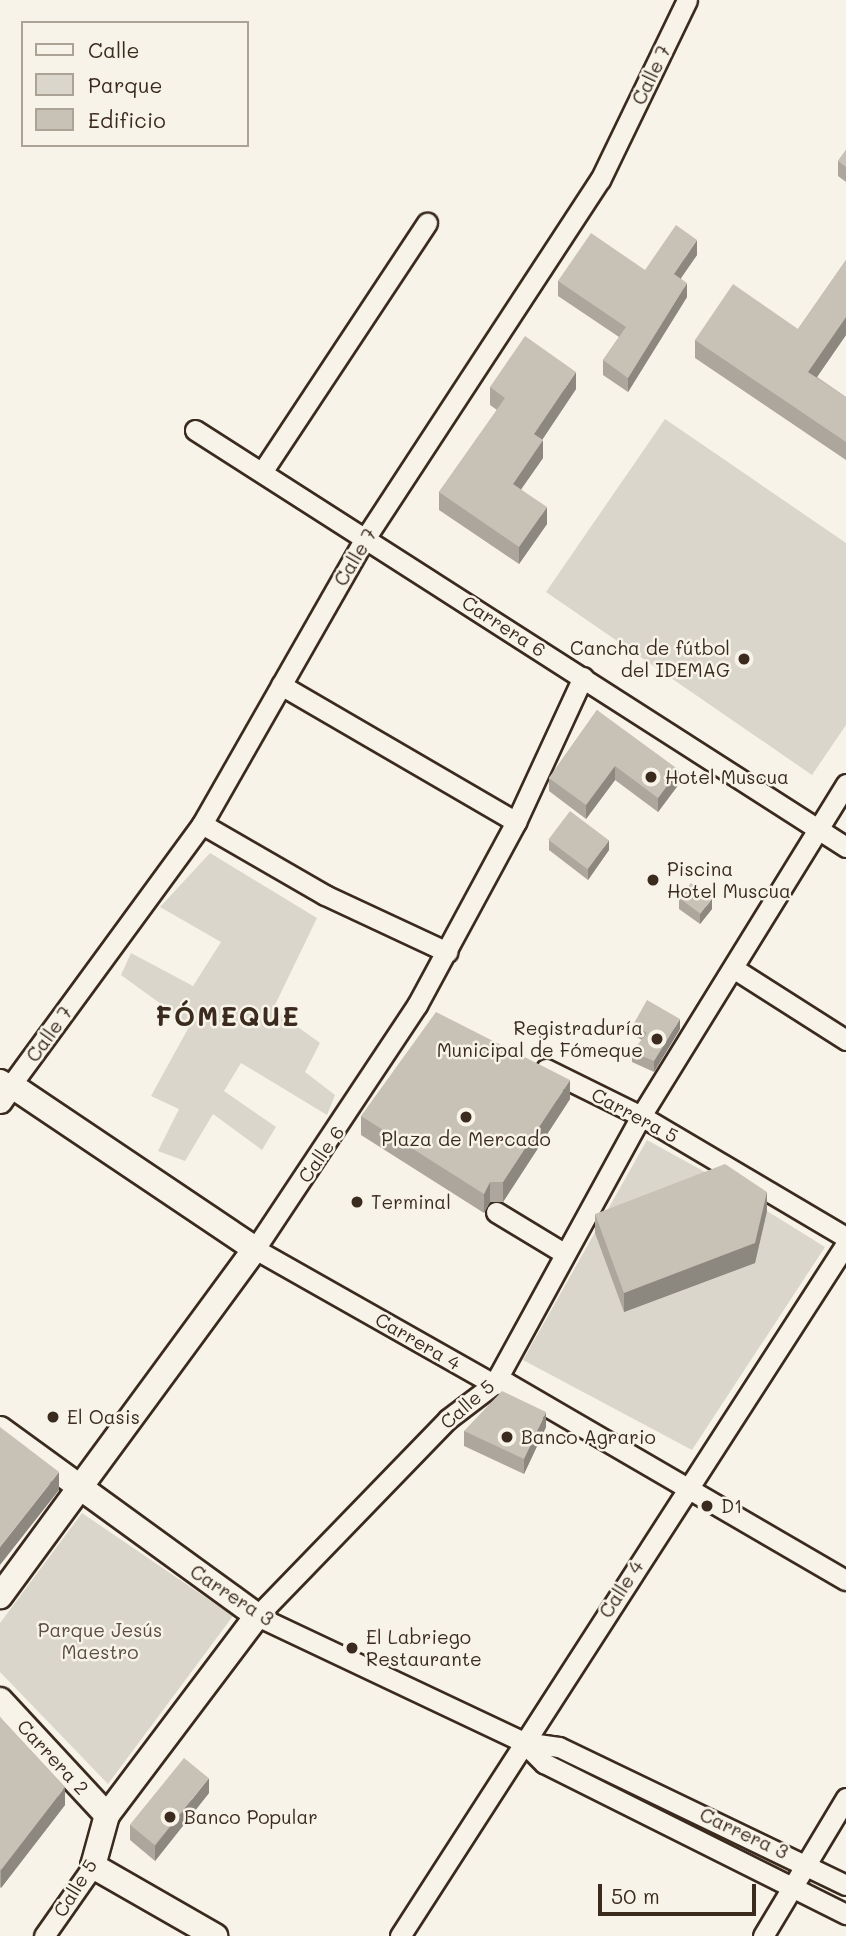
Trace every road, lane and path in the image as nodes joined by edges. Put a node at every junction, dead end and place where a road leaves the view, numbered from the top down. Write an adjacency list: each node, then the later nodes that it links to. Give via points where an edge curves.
1 (687, 0): 5 (street, Calle 7, via 600,180)
2 (427, 223): 4 (street)
3 (195, 430): 4 (street, Carrera 6)
4 (261, 472): 5 (street, Carrera 6)
5 (366, 537): 6 (street, Carrera 6); 7 (street, Calle 7)
6 (583, 677): 9 (street, Calle 6); 11 (street, Carrera 6)
7 (281, 685): 9 (street); 10 (street, Calle 7)
8 (846, 784): 11 (street, Calle 5)
9 (516, 822): 13 (street, Calle 6)
10 (202, 824): 13 (street, via 325,895); 19 (street, Calle 7)
11 (816, 829): 12 (street, Carrera 6); 14 (street, Calle 5)
12 (846, 847)
13 (447, 952): 15 (street, Calle 6)
14 (733, 968): 17 (street); 20 (street, Calle 5)
15 (417, 1005): 16 (street); 24 (street, Calle 6)
16 (442, 1017)
17 (846, 1040)
18 (529, 1060): 20 (street, Carrera 5)
19 (4, 1088): 24 (street, Carrera 4)
20 (641, 1116): 22 (street, Carrera 5); 25 (street, Calle 5)
21 (496, 1212): 25 (street)
22 (846, 1237)
23 (846, 1244): 28 (street, Calle 4)
24 (255, 1249): 26 (street, Carrera 4); 29 (street, Calle 6)
25 (562, 1252): 26 (street, Calle 5)
26 (494, 1384): 28 (street, Carrera 4, via 507,1383); 32 (street, Calle 5, via 448,1419)
27 (0, 1429): 29 (street, Carrera 3)
28 (687, 1487): 30 (street, Carrera 4); 34 (street, Calle 4)
29 (77, 1488): 31 (street, Calle 6); 32 (street, Carrera 3)
30 (846, 1580)
31 (0, 1595)
32 (257, 1616): 34 (street, Carrera 3); 36 (street, Calle 5)
33 (0, 1699): 36 (street, Carrera 2)
34 (523, 1742): 37 (street, Carrera 3, via 559,1747); 39 (street, Carrera 3, via 544,1763); 44 (street, Calle 4)
35 (846, 1798): 37 (street)
36 (107, 1815): 38 (street, Calle 5)
37 (807, 1863): 39 (street); 40 (street, Carrera 3)
38 (93, 1866): 42 (street, Calle 5); 43 (street)
39 (794, 1884): 41 (street, Carrera 3); 45 (street)
40 (846, 1885)
41 (846, 1914)
42 (44, 1936)
43 (215, 1936)
44 (400, 1936)
45 (763, 1936)

